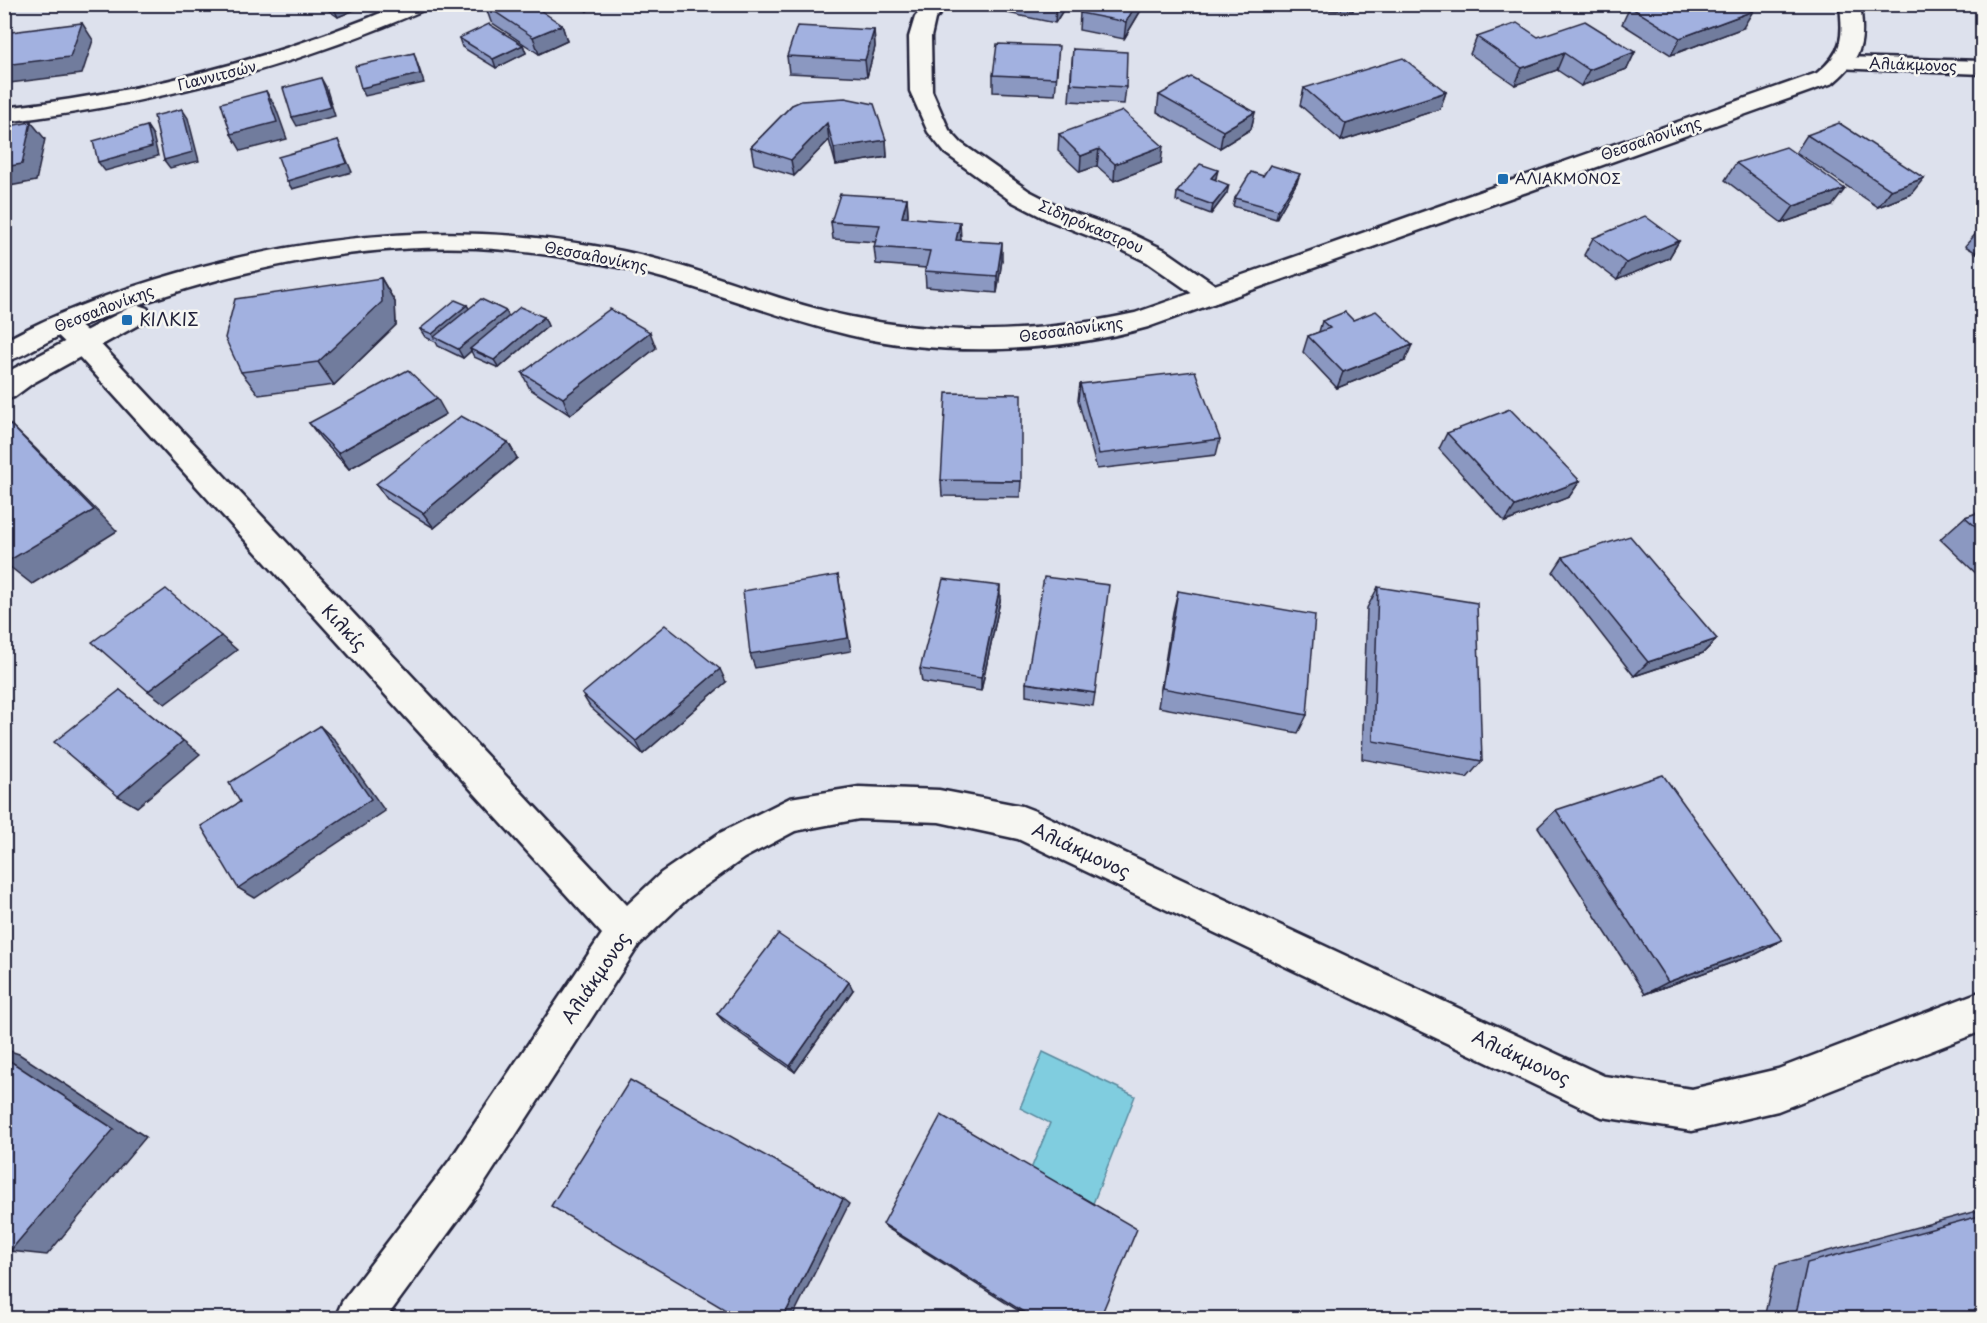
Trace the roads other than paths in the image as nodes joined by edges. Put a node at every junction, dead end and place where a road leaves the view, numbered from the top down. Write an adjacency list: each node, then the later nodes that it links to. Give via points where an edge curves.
1 (421, 4): 6 (street, Γιαννιτσών, via 305,51 229,73 112,99)
2 (939, 4): 7 (street, Σιδηρόκαστρου, via 925,17 919,65 926,106 946,140 1020,196 1156,256)
3 (1850, 4): 4 (street, via 1853,33)
4 (1843, 63): 5 (street, Αλιάκμονος); 7 (street, Θεσσαλονίκης, via 1825,78)
5 (1983, 68)
6 (4, 115)
7 (1212, 295): 8 (street, Θεσσαλονίκης, via 1139,321 1072,333 1007,339 936,337 852,327 624,260 513,242 431,239 279,255 207,273 127,320)
8 (72, 334): 9 (street, Θεσσαλονίκης); 10 (street, Θεσσαλονίκης); 11 (street, Κιλκίς)
9 (4, 352)
10 (4, 390)
11 (626, 932): 12 (street, Αλιάκμονος, via 674,886 731,846 790,815 859,803 939,806 1022,823 1602,1096 1692,1110 1778,1090); 13 (street, Αλιάκμονος, via 465,1175)
12 (1983, 1011)
13 (357, 1318)

